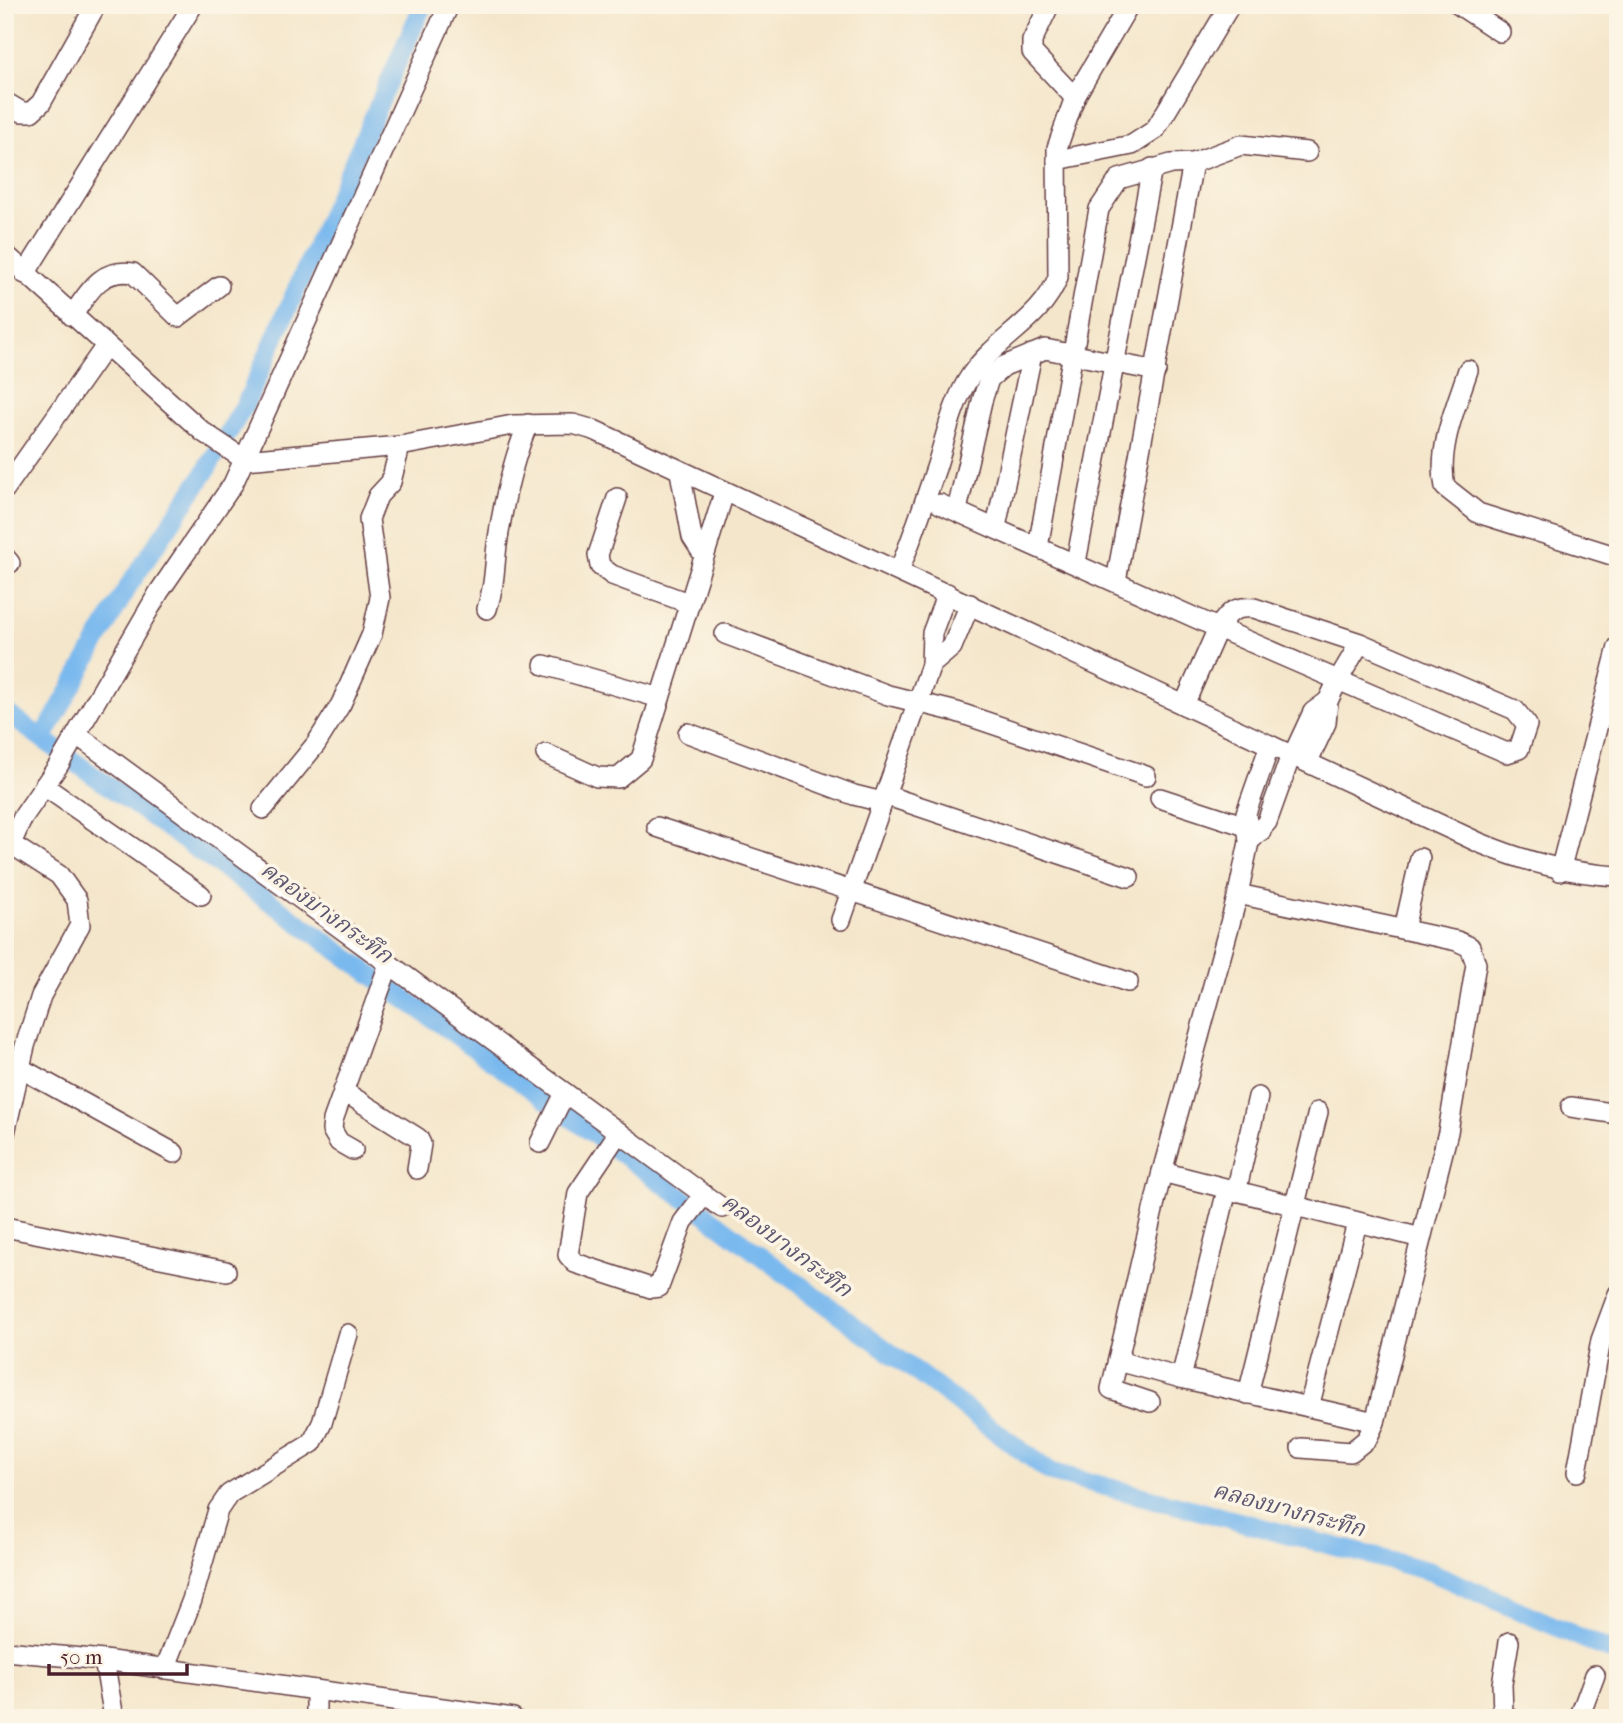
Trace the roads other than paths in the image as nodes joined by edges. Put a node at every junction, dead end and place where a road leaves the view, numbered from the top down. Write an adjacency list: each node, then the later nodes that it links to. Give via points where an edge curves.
1 (96, 5): 10 (street, via 41,103 31,112 22,112)
2 (193, 5): 16 (street)
3 (449, 5): 27 (street)
4 (1129, 5): 9 (street)
5 (1230, 5): 12 (street, via 1155,130 1132,145)
6 (1459, 5): 8 (street)
7 (1048, 8): 9 (street, via 1030,48)
8 (1500, 32)
9 (1074, 98): 12 (street)
10 (5, 102)
11 (1307, 152): 13 (street, via 1241,145)
12 (1057, 160): 37 (street, via 1058,277 1051,295 988,352 969,377)
13 (1193, 163): 14 (street); 24 (street)
14 (1152, 168): 21 (street, via 1119,179 1100,209); 22 (street)
15 (5, 254): 16 (street)
16 (25, 274): 18 (street)
17 (219, 286): 18 (street, via 178,317 133,273 109,273 98,279)
18 (72, 316): 19 (street)
19 (105, 347): 27 (street, via 203,432); 29 (street)
20 (1032, 354): 21 (street, via 1045,349); 32 (street); 32 (street, via 1004,366 989,379 948,507)
21 (1074, 355): 22 (street); 33 (street)
22 (1116, 363): 24 (street); 36 (street)
23 (1468, 370): 35 (street, via 1441,468 1446,487 1478,513)
24 (1156, 371): 38 (street)
25 (528, 424): 26 (street); 28 (street, via 573,424 594,430); 42 (street, via 502,515 496,580)
26 (400, 446): 27 (street); 63 (street, via 391,482 378,496 369,519 380,598 372,634 341,704 316,744)
27 (237, 455): 54 (street, via 233,484 159,592)
28 (680, 472): 30 (street); 34 (street, via 692,537)
29 (5, 489)
30 (724, 493): 34 (street); 37 (street)
31 (617, 498): 40 (street, via 598,555 600,566 612,575)
32 (996, 527): 33 (street)
33 (1038, 547): 36 (street)
34 (703, 554): 40 (street)
35 (1618, 556)
36 (1076, 562): 38 (street)
37 (899, 571): 39 (street)
38 (1116, 581): 43 (street)
39 (947, 593): 41 (street); 48 (street, via 932,633)
40 (688, 603): 50 (street)
41 (970, 604): 48 (street, via 952,647); 52 (street)
42 (487, 609)
43 (1218, 628): 45 (street, via 1229,612 1240,606); 49 (street); 52 (street)
44 (725, 634): 51 (street)
45 (1360, 643): 49 (street); 49 (street, via 1515,710 1527,725 1519,750 1507,753)
46 (1618, 647): 69 (street)
47 (544, 665): 50 (street)
48 (931, 665): 51 (street)
49 (1338, 680): 57 (street, via 1328,701 1326,723)
50 (660, 698): 56 (street, via 641,759 618,778 597,777)
51 (917, 702): 58 (street); 60 (street)
52 (1184, 705): 55 (street)
53 (688, 733): 60 (street, via 855,795)
54 (73, 740): 59 (street); 77 (street)
55 (1270, 745): 57 (street); 66 (street)
56 (546, 754)
57 (1298, 757): 66 (street); 69 (street, via 1480,843)
58 (1146, 776)
59 (44, 786): 64 (street); 74 (street)
60 (884, 798): 71 (street); 72 (street)
61 (1160, 798): 66 (street)
62 (5, 807): 64 (street)
63 (263, 809)
64 (23, 817): 67 (street)
65 (657, 827): 72 (street)
66 (1252, 833): 73 (street)
67 (8, 850): 79 (street, via 59,875 76,900 80,925 41,996)
68 (1420, 858): 76 (street)
69 (1560, 871): 70 (street)
70 (1618, 876)
71 (1129, 877)
72 (853, 891): 75 (street); 78 (street)
73 (1238, 894): 76 (street); 92 (street)
74 (201, 895)
75 (841, 920)
76 (1404, 929): 99 (street, via 1470,947 1476,964 1448,1132)
77 (386, 972): 80 (street); 81 (street)
78 (1128, 982)
79 (20, 1068): 86 (street); 90 (street)
80 (343, 1091): 89 (street, via 332,1130); 91 (street, via 418,1138)
81 (564, 1097): 87 (street); 88 (street)
82 (1258, 1097): 93 (street)
83 (1571, 1107): 85 (street)
84 (1318, 1112): 95 (street)
85 (1618, 1114)
86 (5, 1133)
87 (544, 1135)
88 (618, 1135): 94 (street); 94 (street, via 578,1193 568,1255 575,1263 659,1287 683,1222)
89 (353, 1150)
90 (174, 1153)
91 (417, 1169)
92 (1162, 1172): 93 (street); 103 (street)
93 (1232, 1191): 95 (street); 104 (street)
94 (703, 1198): 96 (street)
95 (1297, 1205): 97 (street); 105 (street)
96 (722, 1208)
97 (1357, 1223): 99 (street); 107 (street)
98 (5, 1227): 100 (street)
99 (1421, 1238): 108 (street)
100 (226, 1271)
101 (1618, 1294): 110 (street, via 1601,1340)
102 (348, 1334): 114 (street, via 312,1443 229,1494 218,1510 192,1600)
103 (1118, 1361): 104 (street); 106 (street, via 1111,1389)
104 (1181, 1378): 105 (street)
105 (1248, 1394): 107 (street)
106 (1150, 1402)
107 (1309, 1407): 108 (street)
108 (1375, 1422): 109 (street, via 1367,1439 1351,1452)
109 (1301, 1448)
110 (1577, 1472)
111 (1509, 1642): 120 (street, via 1502,1684 1503,1714)
112 (5, 1651): 113 (street)
113 (104, 1660): 114 (street); 117 (street)
114 (165, 1669): 116 (street)
115 (1595, 1675): 121 (street)
116 (316, 1690): 118 (street); 119 (street)
117 (114, 1718)
118 (316, 1718)
119 (513, 1718)
120 (1509, 1718)
121 (1578, 1718)

